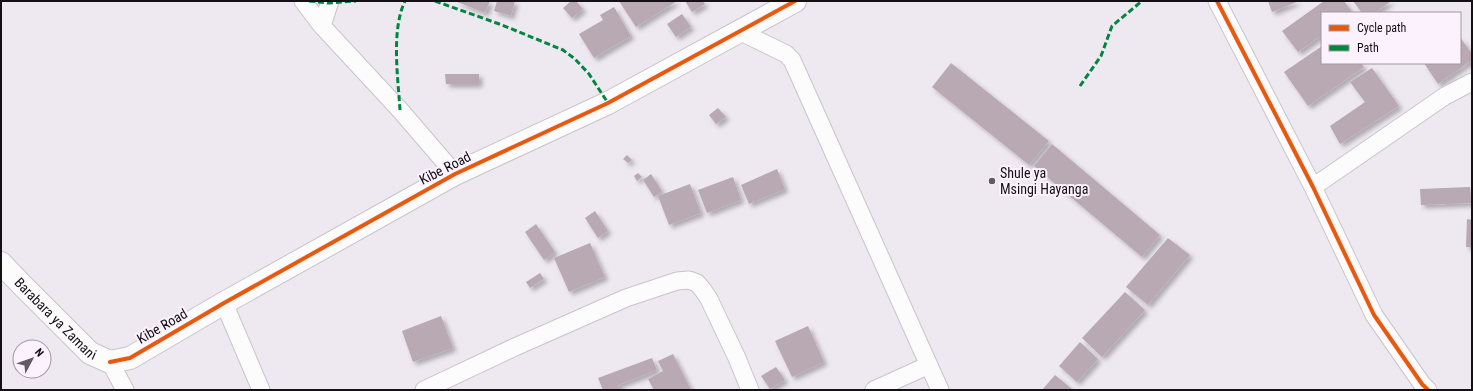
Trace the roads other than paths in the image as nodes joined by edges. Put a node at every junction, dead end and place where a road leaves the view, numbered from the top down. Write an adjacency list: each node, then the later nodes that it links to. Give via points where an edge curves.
1 (303, 1): 5 (street)
2 (330, 1): 5 (street)
3 (795, 1): 6 (street, Kibe Road)
4 (1216, 1): 9 (street)
5 (322, 26): 8 (street)
6 (739, 31): 8 (street, Kibe Road, via 608,103); 13 (street, via 786,54 792,60)
7 (1472, 82): 9 (street, via 1446,96)
8 (456, 174): 11 (street, Kibe Road)
9 (1313, 187): 20 (street, via 1374,315)
10 (1, 263): 12 (street, Barabara ya Zamani, via 90,353)
11 (224, 303): 12 (street, Kibe Road, via 130,358); 15 (street)
12 (110, 362): 14 (street, Barabara ya Zamani)
13 (929, 365): 18 (street); 19 (street)
14 (125, 390)
15 (261, 390)
16 (424, 390): 17 (street, via 626,298 678,281 689,280 697,283 706,294)
17 (750, 390)
18 (874, 390)
19 (940, 390)
20 (1428, 390)

